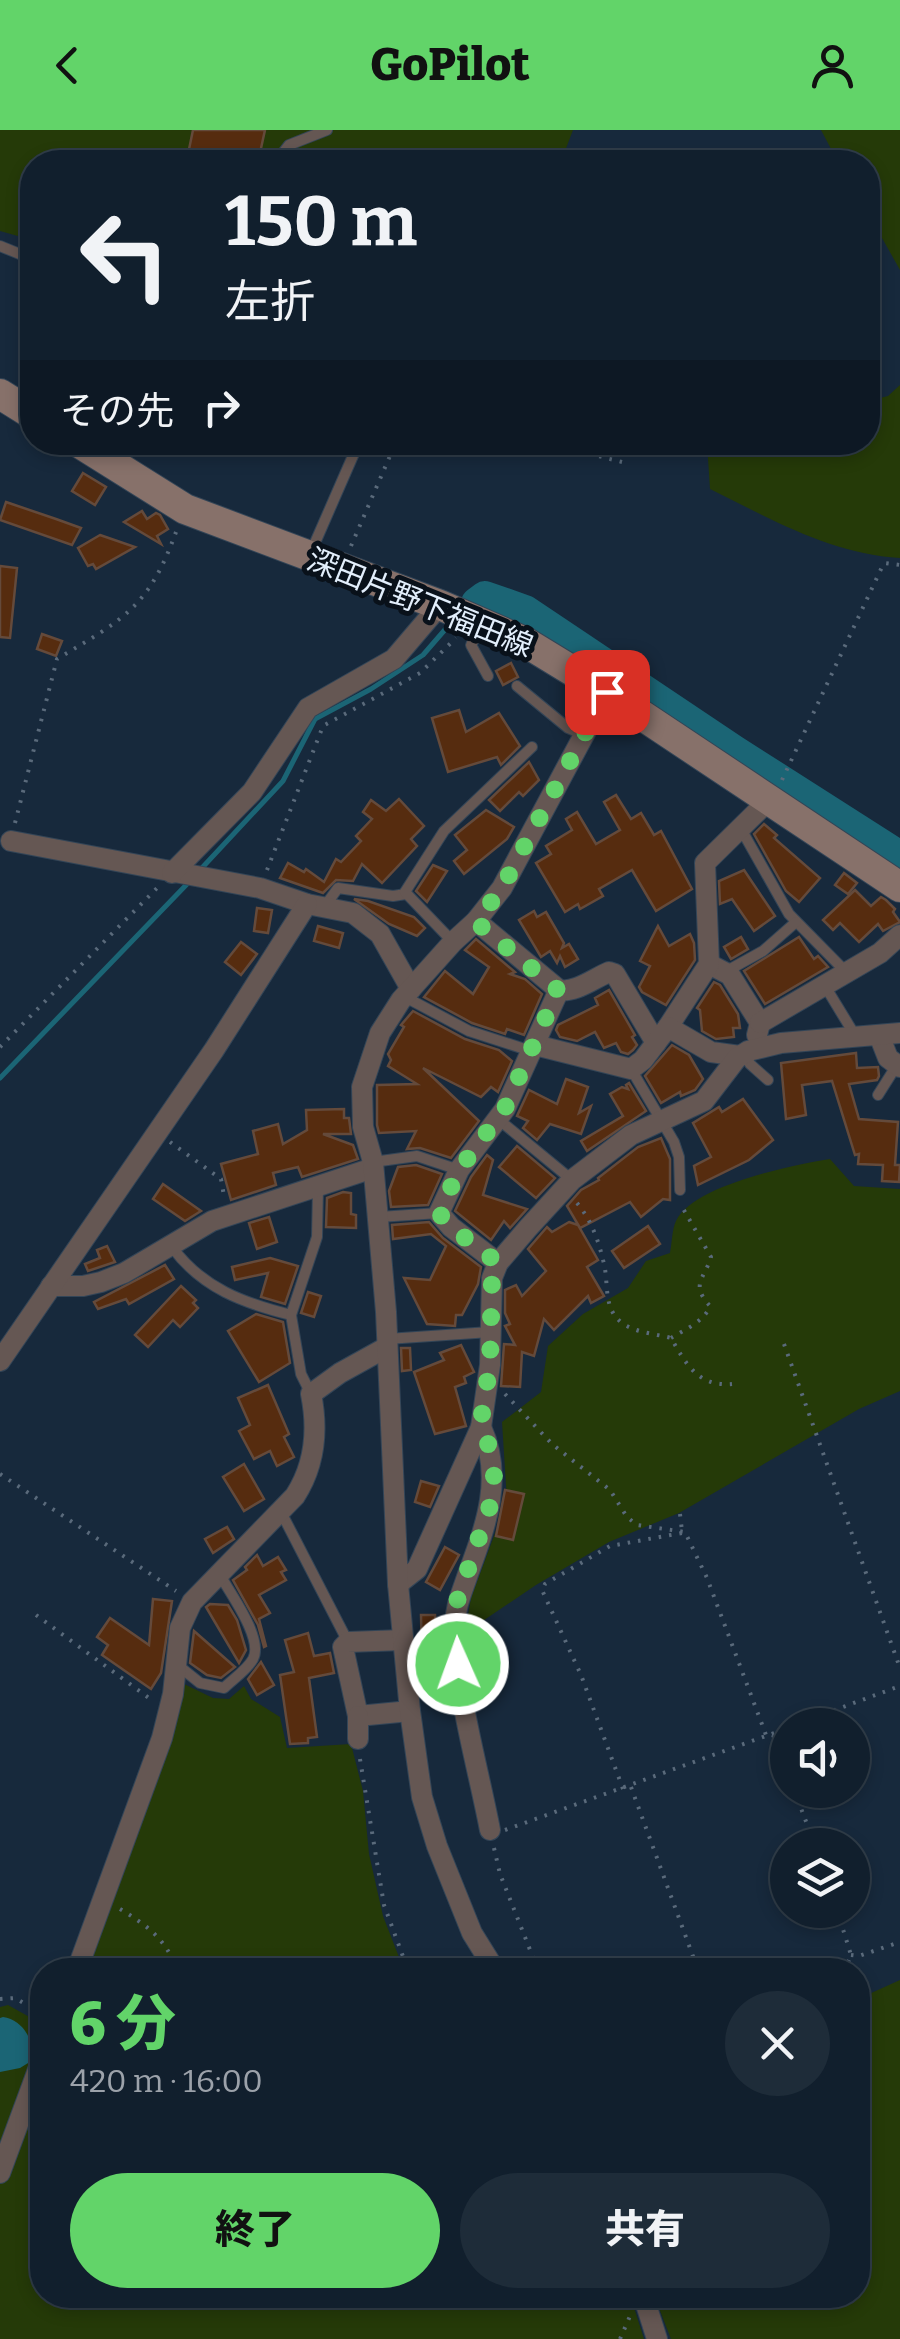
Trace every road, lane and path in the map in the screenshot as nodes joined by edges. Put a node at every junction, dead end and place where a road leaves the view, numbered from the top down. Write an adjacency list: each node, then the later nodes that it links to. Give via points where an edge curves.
1 (327, 130): 2 (lane)
2 (285, 150)
3 (99, 455): 8 (main road, 深田片野下福田線)
4 (353, 455): 9 (lane)
5 (390, 455): 11 (path)
6 (594, 455): 7 (path)
7 (622, 462)
8 (184, 509): 9 (main road, 深田片野下福田線); 21 (path, via 155,583 133,610 57,659)
9 (308, 557): 11 (main road, 深田片野下福田線)
10 (900, 564): 19 (path, via 882,567)
11 (342, 569): 12 (main road, 深田片野下福田線)
12 (440, 605): 13 (main road, 深田片野下福田線); 22 (street, via 394,659 308,708 252,792)
13 (480, 621): 14 (lane, via 471,645); 16 (main road, 深田片野下福田線); 24 (path, via 420,673 323,726)
14 (488, 676)
15 (518, 686): 17 (lane)
16 (607, 692): 17 (street); 19 (main road, 深田片野下福田線)
17 (584, 735): 27 (street, via 502,888)
18 (532, 747): 25 (lane, via 444,831)
19 (768, 800): 20 (street); 23 (main road, 深田片野下福田線)
20 (741, 828): 28 (lane); 31 (street, via 704,863)
21 (11, 841): 22 (street)
22 (172, 873): 24 (street); 40 (path)
23 (900, 887)
24 (260, 888): 26 (street)
25 (406, 894): 26 (lane, via 338,888); 30 (lane)
26 (316, 905): 35 (street, via 372,925 388,944); 49 (street)
27 (476, 922): 30 (street); 34 (street)
28 (796, 922): 31 (lane, via 763,951); 32 (lane)
29 (900, 936): 32 (street)
30 (453, 942): 35 (street)
31 (717, 968): 36 (street); 38 (street)
32 (847, 973): 33 (street)
33 (825, 986): 36 (street); 39 (lane)
34 (558, 990): 38 (street, via 615,974); 41 (street)
35 (408, 992): 41 (lane, via 469,1031); 50 (street, via 380,1033 362,1087)
36 (760, 1023): 42 (street)
37 (890, 1034): 39 (street); 43 (street, via 888,1058)
38 (662, 1035): 42 (street, via 710,1052); 44 (street)
39 (856, 1037): 42 (street, via 780,1043)
40 (0, 1047)
41 (533, 1048): 44 (street); 47 (street)
42 (746, 1053): 45 (lane); 48 (street, via 704,1101)
43 (898, 1066): 46 (lane)
44 (631, 1069): 48 (lane)
45 (768, 1080)
46 (878, 1095)
47 (497, 1118): 51 (street); 52 (lane)
48 (662, 1121): 52 (street, via 630,1134); 54 (lane, via 679,1157)
49 (156, 1132): 56 (path, via 221,1178); 60 (street)
50 (373, 1165): 51 (lane, via 417,1156); 53 (street); 57 (street)
51 (459, 1170): 55 (street)
52 (569, 1183): 59 (street); 63 (path, via 592,1225 612,1312 636,1330)
53 (318, 1188): 56 (street); 61 (lane, via 317,1237)
54 (680, 1190): 63 (path, via 682,1207 711,1256 698,1285 710,1306)
55 (439, 1213): 57 (lane); 59 (street)
56 (228, 1215): 58 (street)
57 (378, 1217): 64 (street)
58 (172, 1247): 60 (street, via 102,1282); 61 (lane, via 191,1269 237,1300)
59 (498, 1263): 62 (street)
60 (50, 1286): 66 (street)
61 (291, 1315): 69 (lane)
62 (491, 1332): 64 (lane); 67 (street)
63 (671, 1338): 68 (path, via 696,1375)
64 (387, 1343): 69 (street); 76 (street)
65 (784, 1344): 82 (path)
66 (0, 1361)
67 (488, 1379): 70 (street); 74 (path, via 552,1444 605,1484 627,1517)
68 (732, 1384)
69 (311, 1394): 72 (street, via 310,1462 304,1482)
70 (480, 1427): 76 (street, via 417,1568); 92 (street, via 490,1448 492,1500 456,1604 455,1628)
71 (0, 1474): 77 (path)
72 (280, 1511): 75 (street); 80 (lane)
73 (680, 1514): 74 (path)
74 (684, 1532): 88 (path); 91 (path, via 610,1546 542,1590)
75 (220, 1575): 77 (street); 81 (lane, via 244,1614 256,1652 252,1661 224,1688 200,1682)
76 (398, 1584): 79 (street)
77 (192, 1602): 81 (street)
78 (36, 1616): 85 (path)
79 (403, 1640): 80 (street); 86 (street)
80 (348, 1642): 87 (street)
81 (174, 1662): 85 (street)
82 (900, 1668)
83 (900, 1686): 84 (path)
84 (840, 1708)
85 (170, 1711): 93 (street)
86 (410, 1711): 87 (street); 100 (street, via 436,1846)
87 (358, 1716): 89 (street)
88 (769, 1734): 90 (path)
89 (358, 1739): 99 (path, via 384,1905)
90 (630, 1786): 91 (path); 102 (path)
91 (623, 1789): 92 (path, via 514,1828)
92 (490, 1830): 101 (path)
93 (103, 1898): 97 (street); 98 (path, via 147,1925)
94 (842, 1928): 96 (path)
95 (900, 1942): 96 (path)
96 (851, 1954): 103 (path)
97 (81, 1958)
98 (173, 1958)
99 (404, 1958)
100 (488, 1958)
101 (533, 1958)
102 (694, 1958)
103 (850, 1958)
104 (0, 2000): 105 (path, via 15,1998)
105 (30, 2007)
106 (30, 2092): 107 (street)
107 (0, 2174)
108 (647, 2308): 109 (street)
109 (658, 2339)

